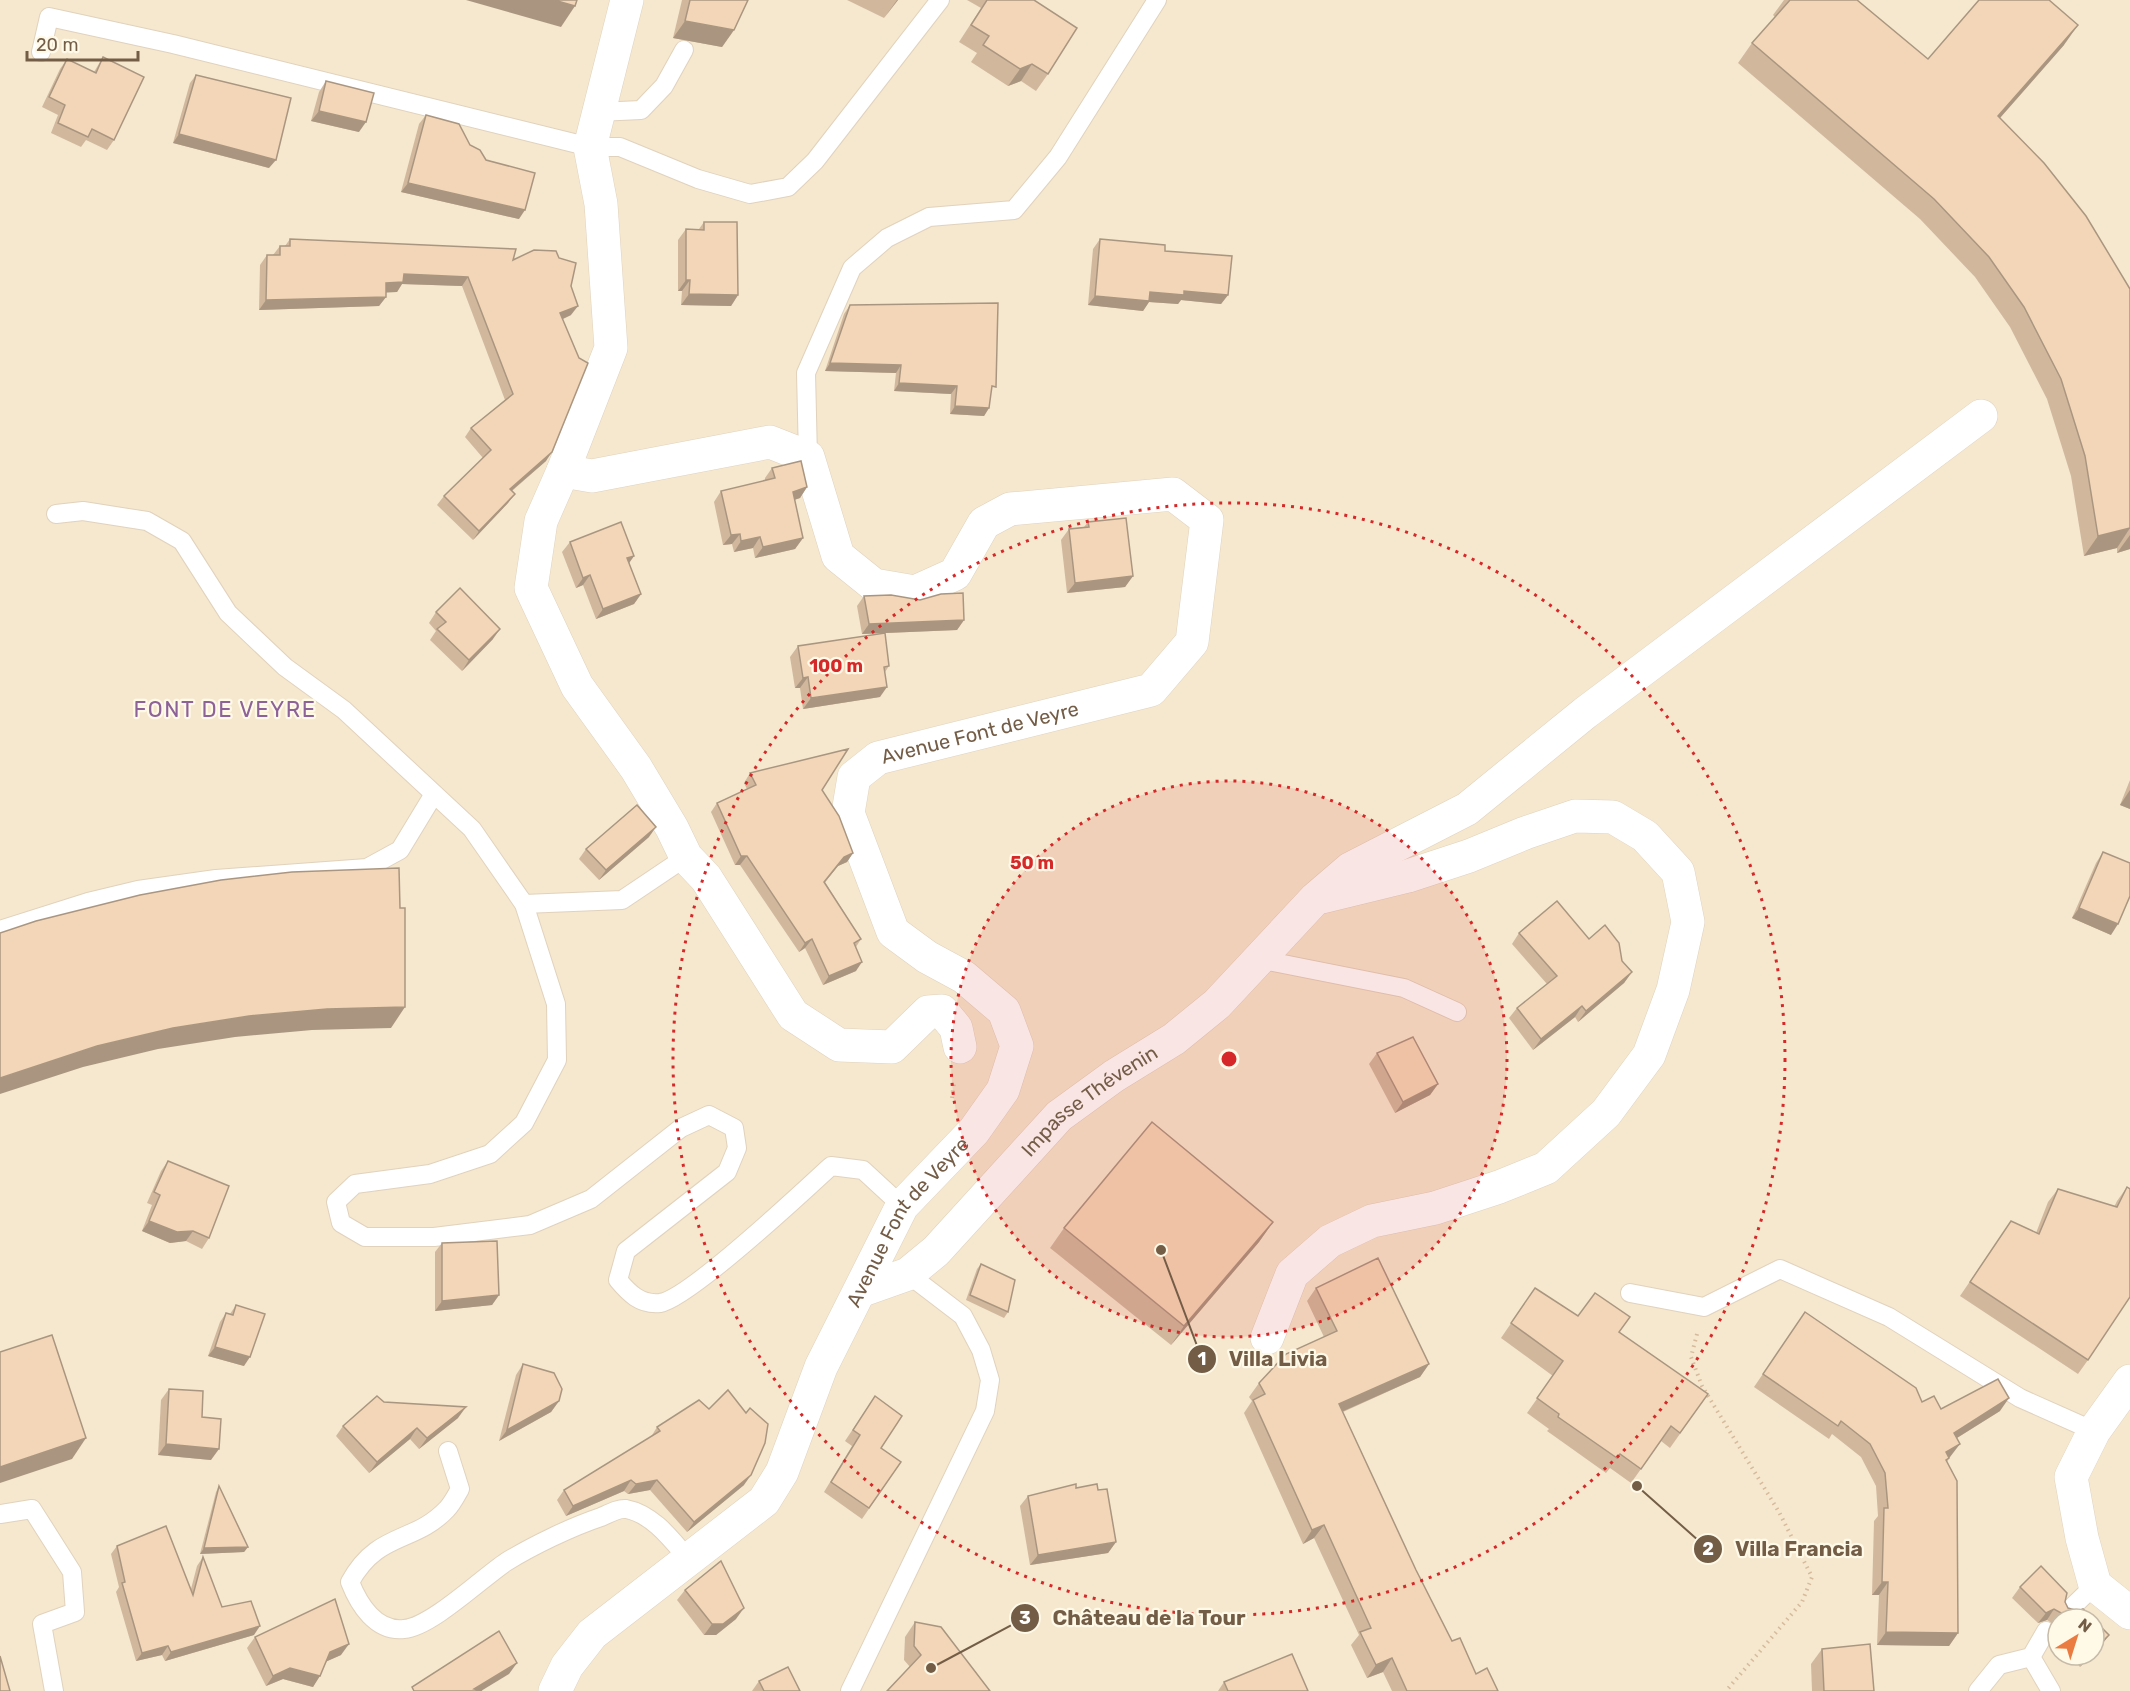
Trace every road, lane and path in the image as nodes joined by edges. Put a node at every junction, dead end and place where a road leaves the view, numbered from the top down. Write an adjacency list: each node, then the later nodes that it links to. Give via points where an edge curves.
1 (627, 0): 6 (street)
2 (940, 0): 7 (lane, via 815,162 788,187 750,194 698,179 620,147)
3 (1158, 0): 9 (lane, via 1058,157 1014,210 929,217 887,238 852,268 806,373)
4 (684, 50): 6 (lane, via 664,86 640,110)
5 (41, 52): 7 (lane, via 50,17)
6 (598, 112): 7 (street)
7 (590, 147): 10 (street, via 601,204 611,348)
8 (1980, 416): 14 (street, Impasse Thévenin, via 1585,713 1467,809 1350,869)
9 (808, 457): 10 (street, via 770,442 592,476); 20 (street, Avenue Font de Veyre, via 838,556 874,585 915,592 955,574 984,523 1010,509 1173,494 1206,520 1192,642 1150,690 878,758 854,777 848,813 893,932 964,977 1004,1011 1017,1046 1004,1090 974,1131)
10 (563, 471): 13 (street, via 541,521 531,588 577,686 636,768)
11 (56, 514): 12 (lane, via 83,512 147,521 182,541 228,613 285,668 344,710)
12 (434, 794): 15 (lane, via 472,829); 16 (lane, via 400,850 367,868 216,879 138,890)
13 (686, 858): 15 (lane, via 622,900); 19 (street, via 706,878 793,1015 839,1046 892,1047 928,1012 942,1011 956,1028)
14 (1315, 899): 17 (street, Impasse Thévenin); 25 (street, via 1408,876 1575,816 1612,817 1645,836 1678,872 1688,922 1673,990 1649,1055 1606,1113 1546,1168 1435,1208 1372,1221 1329,1242 1292,1274)
15 (524, 904): 20 (lane, via 556,1004 557,1060 524,1123 490,1154 430,1174 355,1184 336,1202 341,1223 365,1237 434,1237 530,1225 591,1199 681,1128 709,1115 734,1128 737,1148 727,1172 626,1251 618,1280 634,1298 660,1303 693,1285 831,1166 863,1170)
16 (0, 930)
17 (1258, 959): 18 (lane, via 1404,988); 21 (street, Impasse Thévenin, via 1217,1004 1174,1039 1059,1116 936,1251)
18 (1457, 1012)
19 (960, 1047)
20 (902, 1206): 22 (street, Avenue Font de Veyre)
21 (908, 1274): 22 (street, Impasse Thévenin); 38 (lane, via 963,1316 981,1350 990,1380 986,1411)
22 (860, 1291): 30 (street, Avenue Font de Veyre, via 821,1367 782,1472 764,1502)
23 (1630, 1293): 24 (lane)
24 (1704, 1307): 27 (lane, via 1780,1269 1889,1317 2020,1398); 39 (path, via 1691,1357 1702,1386 1779,1512 1812,1577 1802,1602)
25 (1267, 1338)
26 (2130, 1381): 27 (street)
27 (2094, 1431): 31 (street, via 2071,1477)
28 (448, 1451): 30 (lane, via 460,1489 448,1509 428,1525 373,1551 351,1582 357,1602 379,1624 404,1629 436,1615 507,1562 589,1521 624,1509 642,1514 663,1530)
29 (0, 1514): 36 (lane, via 32,1509 72,1572 75,1612 42,1624)
30 (689, 1560): 37 (street, Avenue Font de Veyre, via 592,1634 567,1666)
31 (2095, 1585): 32 (lane); 33 (street)
32 (2072, 1607)
33 (2130, 1613)
34 (2046, 1631): 35 (lane)
35 (2031, 1657): 40 (lane, via 1998,1665); 41 (lane)
36 (54, 1691)
37 (555, 1691)
38 (850, 1691)
39 (1726, 1691)
40 (1978, 1691)
41 (2051, 1691)

